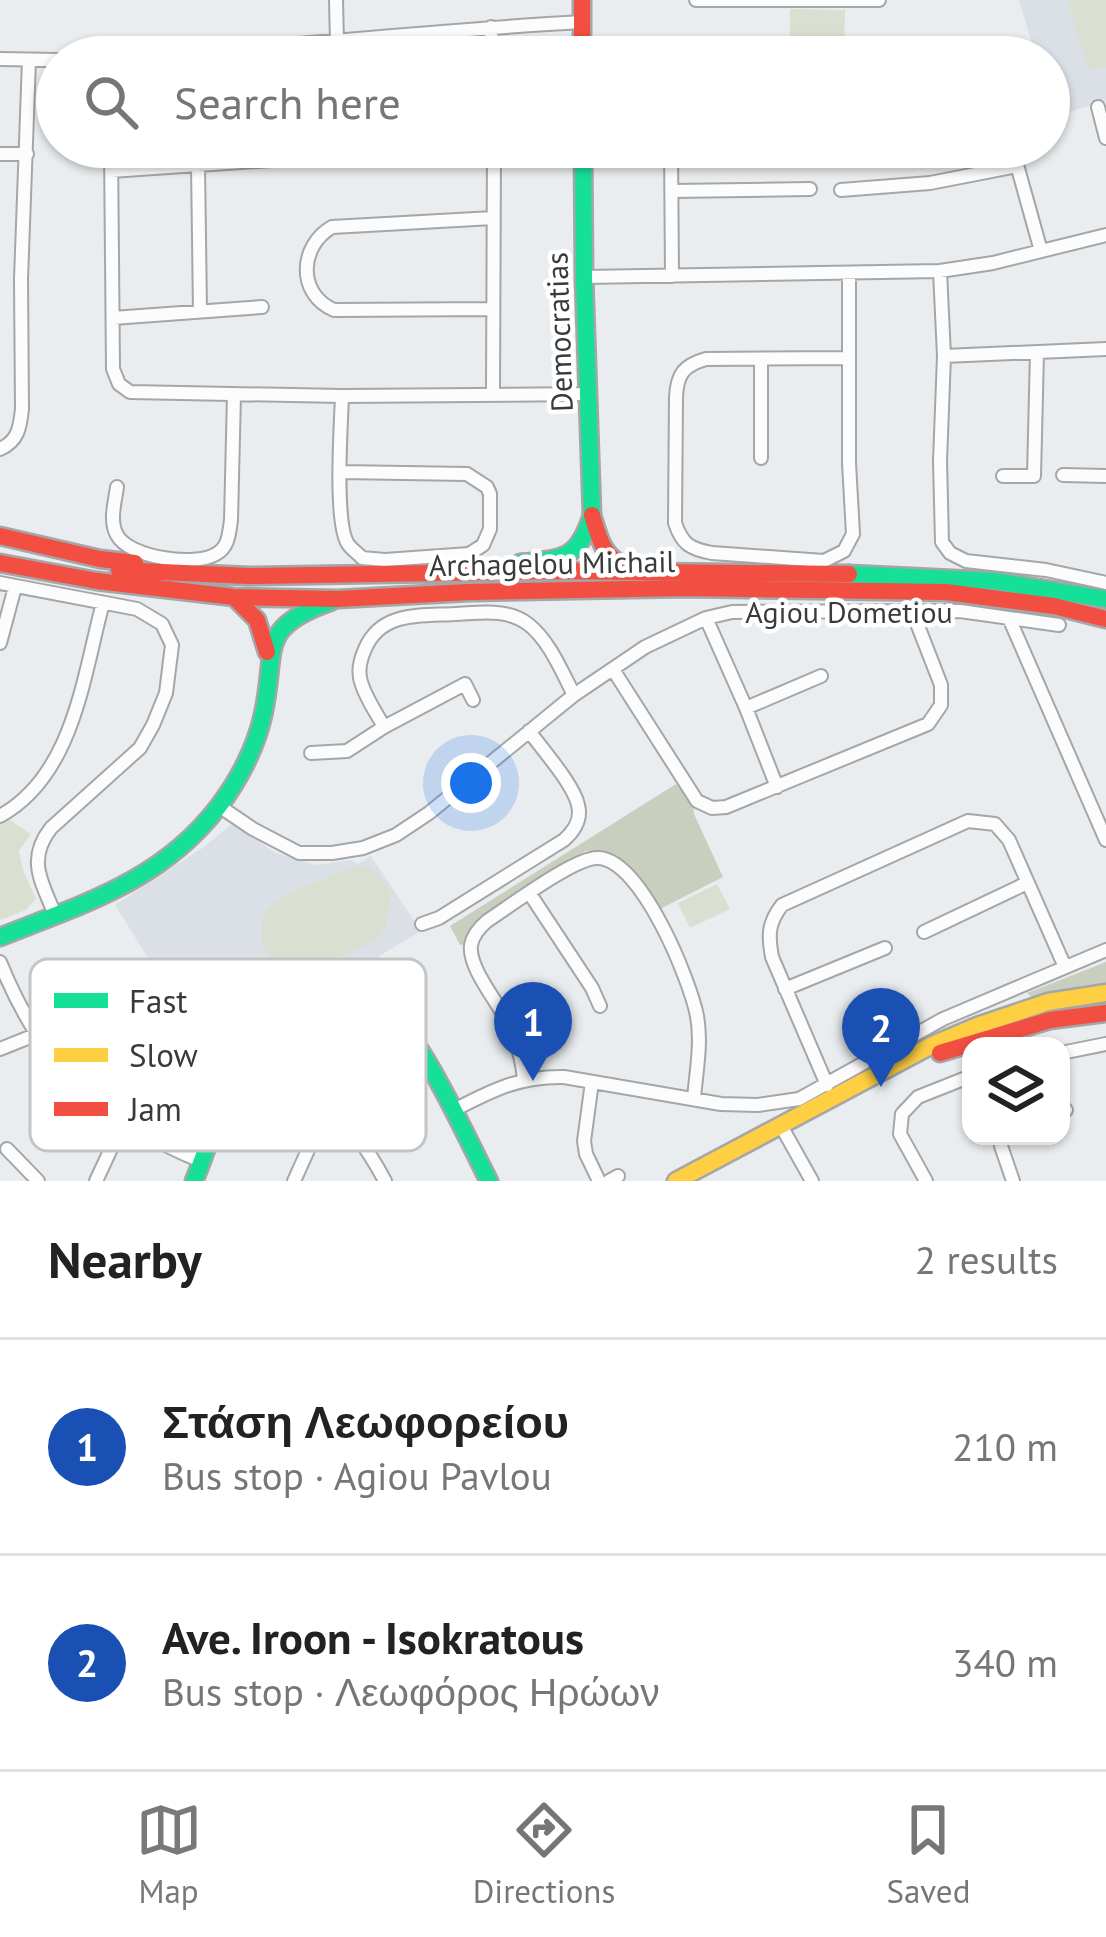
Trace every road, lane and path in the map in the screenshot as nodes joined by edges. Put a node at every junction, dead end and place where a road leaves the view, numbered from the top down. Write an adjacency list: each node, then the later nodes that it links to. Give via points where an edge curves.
1 (336, 0): 7 (street)
2 (582, 0): 5 (main road)
3 (696, 0): 4 (street)
4 (879, 0)
5 (582, 22): 6 (street); 10 (main road)
6 (491, 27): 8 (street); 9 (street)
7 (337, 36)
8 (404, 36)
9 (491, 36)
10 (582, 36)
11 (0, 58): 12 (street)
12 (29, 60): 13 (street); 17 (street)
13 (36, 60)
14 (1098, 107): 15 (street)
15 (1106, 138)
16 (0, 154): 17 (street)
17 (27, 154): 50 (street, via 22,409 14,442)
18 (111, 168): 26 (street)
19 (154, 168): 26 (street)
20 (198, 168): 39 (street)
21 (494, 168): 30 (street)
22 (583, 168): 36 (main road, Democratias)
23 (671, 168): 29 (street)
24 (1007, 168): 28 (street)
25 (1018, 168): 32 (street)
26 (111, 171): 40 (street)
27 (810, 189): 29 (street)
28 (842, 190)
29 (671, 191): 35 (street)
30 (493, 218): 38 (street); 38 (street, via 332,227 314,242 307,268 310,290 334,310)
31 (1106, 235): 32 (street)
32 (1041, 251): 33 (street)
33 (940, 272): 34 (street); 43 (street)
34 (849, 274): 35 (street); 44 (street)
35 (672, 276): 36 (street)
36 (584, 278): 47 (main road, Democratias)
37 (262, 307): 39 (street)
38 (493, 308): 46 (street)
39 (200, 311): 40 (street)
40 (112, 318): 48 (street, via 113,369 130,392)
41 (1106, 350): 42 (street)
42 (1037, 352): 43 (street); 54 (street, via 1034,476)
43 (944, 356): 66 (street, via 942,542 966,561)
44 (848, 358): 45 (street); 45 (street, via 853,534 824,562 712,554 680,540 677,378 706,359)
45 (761, 359): 51 (street)
46 (493, 394): 47 (street); 49 (street)
47 (589, 394): 57 (main road, Democratias)
48 (234, 395): 49 (street); 56 (street, via 231,520 221,550 197,559 127,547 113,519)
49 (341, 396): 52 (street)
50 (0, 449)
51 (761, 458)
52 (341, 472): 52 (street, via 342,527 362,558 469,554 483,545 490,494 467,474)
53 (1063, 475): 55 (street)
54 (1003, 476)
55 (1106, 476)
56 (117, 487)
57 (592, 514): 62 (main road, via 576,550 560,559); 64 (main road, Democratias, via 614,562)
58 (0, 536): 63 (main road)
59 (0, 549): 63 (main road, Archagelou Michail, via 98,568)
60 (0, 563): 68 (main road, Archagelou Michail)
61 (0, 572): 68 (main road, via 96,590)
62 (466, 572): 63 (main road, Archagelou Michail); 64 (main road, Archagelou Michail)
63 (205, 575)
64 (662, 576): 65 (main road, Archagelou Michail); 65 (main road, Archagelou Michail); 70 (main road, Archagelou Michail)
65 (723, 580): 71 (main road, Archagelou Michail, via 948,576); 76 (main road, Archagelou Michail, via 946,592)
66 (1106, 584)
67 (7, 585): 72 (street); 78 (street)
68 (182, 592): 69 (main road, Archagelou Michail)
69 (234, 597): 70 (main road, Archagelou Michail); 79 (main road, via 263,628)
70 (338, 598): 79 (main road, via 280,628)
71 (1106, 599)
72 (103, 603): 90 (street, via 61,748 31,794); 94 (street, via 162,624 171,666 140,748 41,842 38,872)
73 (913, 613): 74 (street, Agiou Dometiou); 75 (street, Agiou Dometiou); 88 (street, via 941,685 941,705 928,724)
74 (706, 618): 80 (street, Agiou Dometiou); 84 (street)
75 (1009, 618): 77 (street, Agiou Dometiou); 91 (street)
76 (1106, 619)
77 (1059, 626)
78 (0, 643)
79 (269, 671): 89 (main road, via 254,742)
80 (614, 671): 82 (street, Agiou Dometiou); 88 (street, via 697,802 725,807)
81 (821, 676): 84 (street)
82 (574, 695): 85 (street, via 522,620 404,616 369,640 359,670); 86 (street, Agiou Dometiou)
83 (473, 700): 85 (street, via 465,684)
84 (746, 708): 88 (street)
85 (384, 727): 87 (street, via 347,751)
86 (529, 731): 89 (street, Agiou Dometiou, via 429,812 363,848 299,853); 95 (street, via 578,805 578,823 564,840)
87 (311, 753)
88 (776, 787)
89 (219, 806): 94 (main road, via 155,866)
90 (0, 816)
91 (1106, 840)
92 (1028, 883): 96 (street); 101 (street); 102 (street, via 995,824 968,821 782,905 769,938)
93 (530, 894): 104 (street); 113 (street, via 487,920 471,943); 117 (street, via 580,861 601,857 634,882 691,995 699,1039)
94 (56, 915): 97 (main road)
95 (422, 924)
96 (924, 932)
97 (0, 937)
98 (885, 948): 102 (street)
99 (1106, 950): 101 (street)
100 (0, 962): 106 (street)
101 (1065, 967): 116 (street, via 943,1019)
102 (785, 989): 116 (street)
103 (1106, 993): 111 (main road, via 1048,1002)
104 (600, 1006)
105 (1106, 1013): 111 (main road)
106 (30, 1025)
107 (30, 1037): 109 (street)
108 (1106, 1044): 110 (street)
109 (0, 1049)
110 (1070, 1050)
111 (906, 1060): 119 (main road)
112 (426, 1065): 118 (main road)
113 (524, 1078): 115 (street); 118 (street)
114 (962, 1080): 137 (street, via 918,1097 902,1114 900,1134)
115 (592, 1082): 117 (street); 134 (street, via 584,1142)
116 (827, 1084): 117 (street, via 778,1104)
117 (694, 1099)
118 (452, 1111): 133 (main road)
119 (780, 1124): 135 (main road); 136 (street)
120 (1001, 1145): 138 (street)
121 (7, 1149): 128 (street)
122 (110, 1151): 129 (street)
123 (178, 1151): 127 (street)
124 (207, 1151): 127 (main road)
125 (308, 1151): 131 (street)
126 (370, 1151): 132 (street)
127 (203, 1162): 130 (main road)
128 (38, 1181)
129 (96, 1181)
130 (194, 1181)
131 (294, 1181)
132 (385, 1181)
133 (489, 1181)
134 (599, 1181)
135 (676, 1181)
136 (812, 1181)
137 (926, 1181)
138 (1013, 1181)

